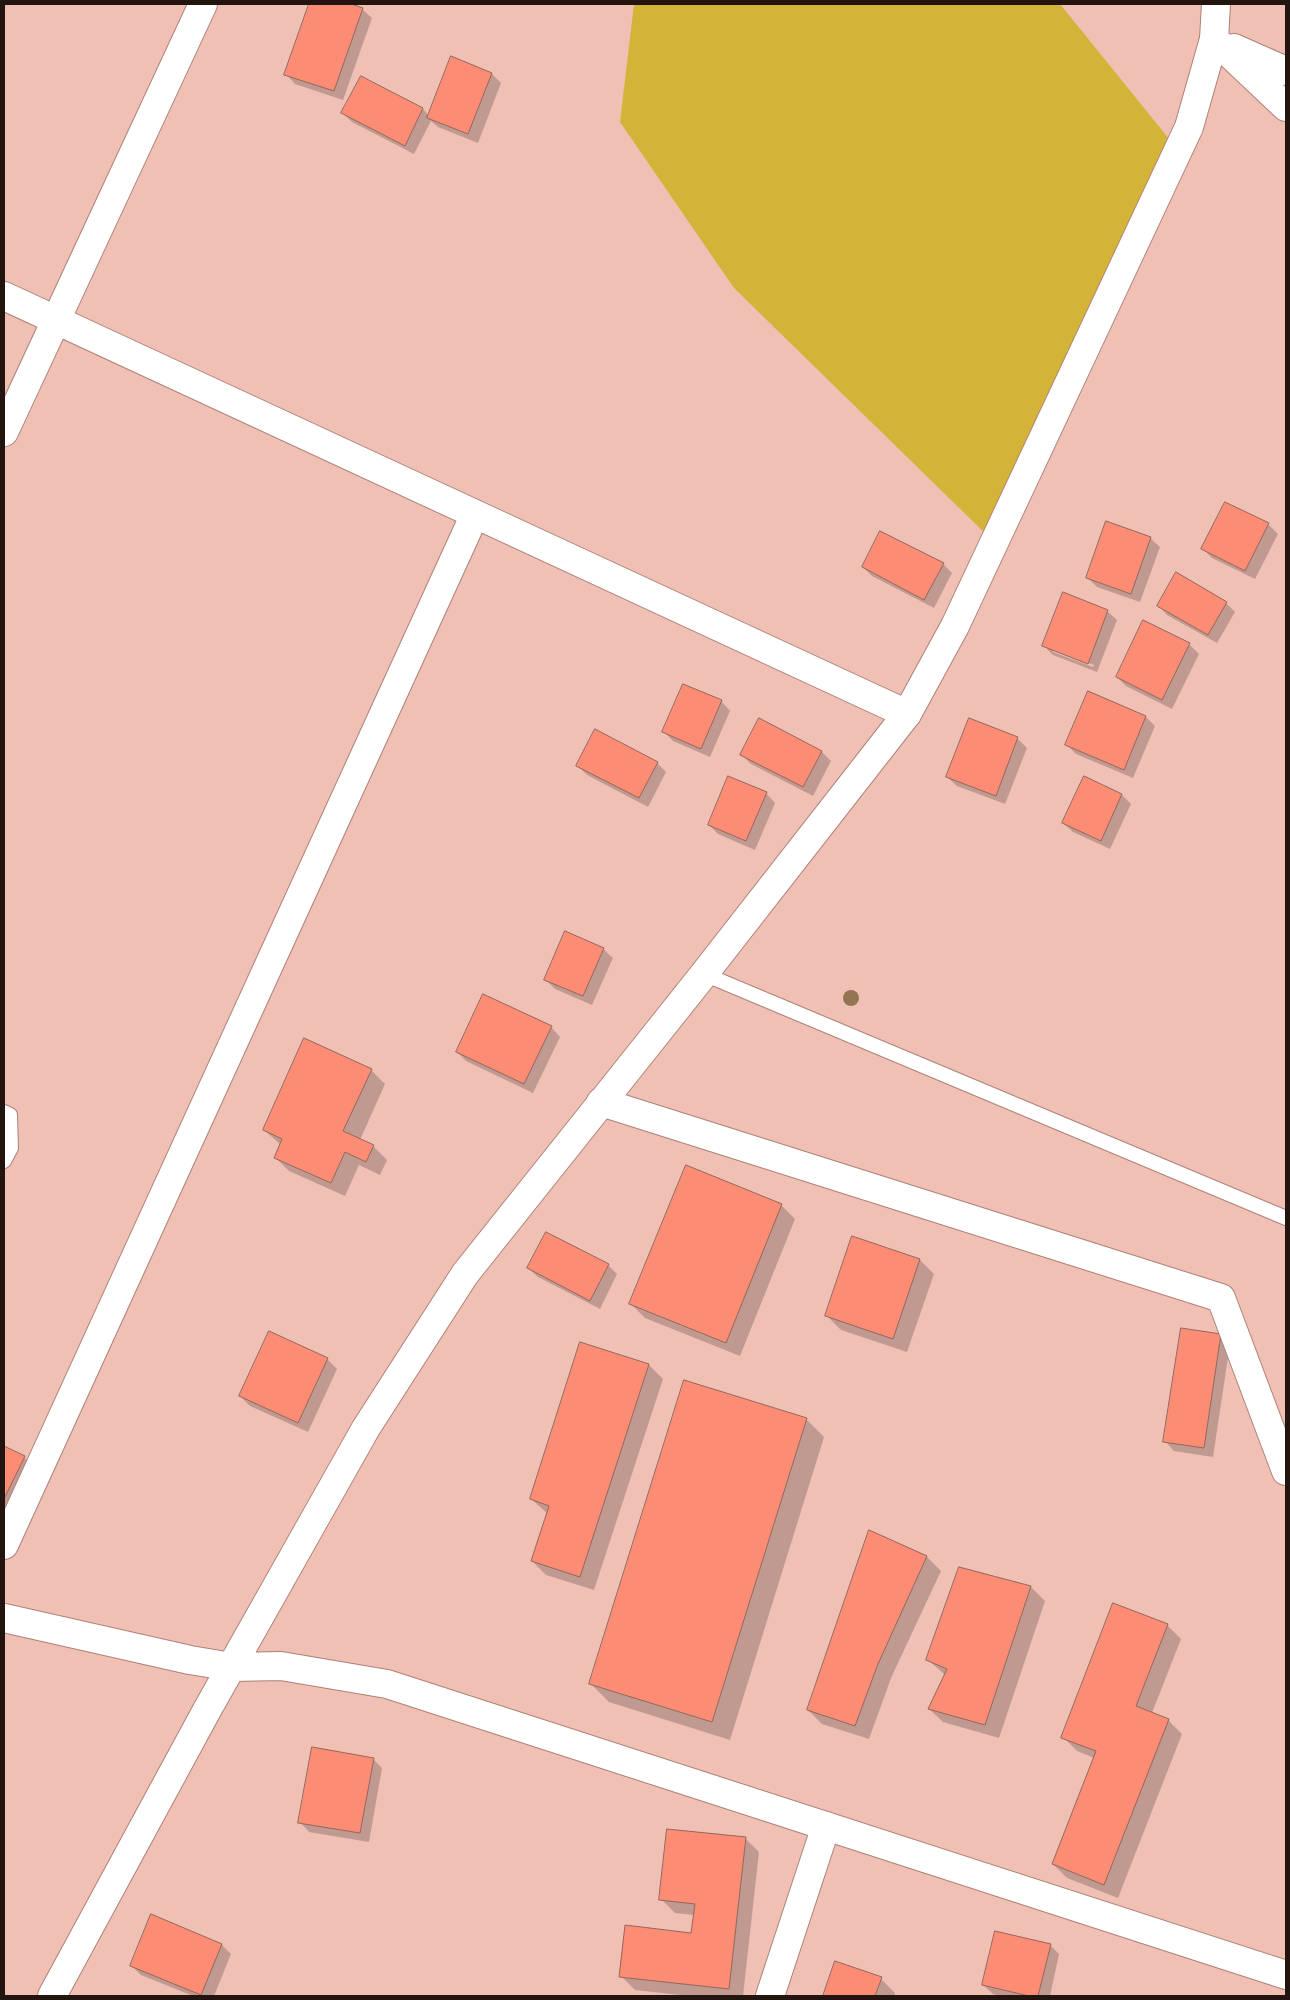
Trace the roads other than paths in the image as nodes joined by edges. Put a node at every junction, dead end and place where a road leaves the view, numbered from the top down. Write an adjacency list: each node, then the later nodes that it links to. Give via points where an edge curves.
1 (203, 4): 7 (street)
2 (1216, 4): 3 (street)
3 (1214, 39): 4 (street); 5 (street); 10 (street, via 1189,127 956,626)
4 (1286, 71)
5 (1286, 107)
6 (4, 296): 7 (street)
7 (55, 320): 8 (street); 9 (street)
8 (4, 432)
9 (475, 514): 10 (street); 17 (street)
10 (907, 714): 11 (street)
11 (704, 974): 12 (street); 15 (lane)
12 (600, 1102): 16 (street, via 1221,1298); 19 (street, via 465,1274 366,1428)
13 (4, 1112): 14 (lane, via 10,1115 11,1148)
14 (4, 1161)
15 (1286, 1218)
16 (1286, 1470)
17 (4, 1546)
18 (4, 1618): 19 (street)
19 (232, 1668): 20 (street, via 281,1666 387,1684); 22 (street)
20 (826, 1826): 21 (street); 23 (street)
21 (1286, 1975)
22 (52, 1996)
23 (770, 1996)

